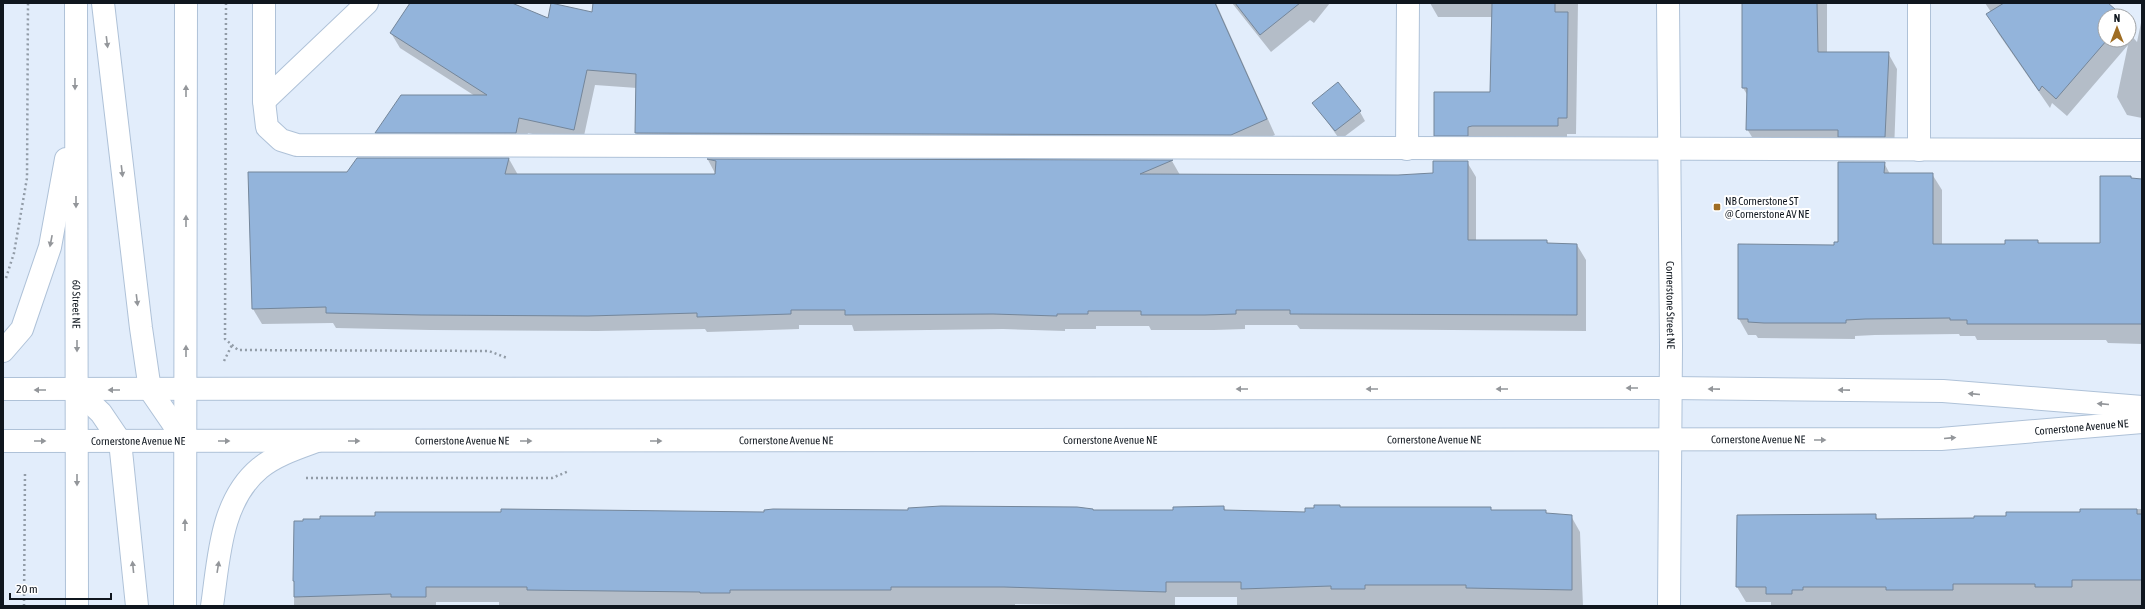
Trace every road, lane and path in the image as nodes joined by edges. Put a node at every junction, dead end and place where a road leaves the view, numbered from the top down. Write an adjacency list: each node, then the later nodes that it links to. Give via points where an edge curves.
1 (28, 3): 17 (path, via 27,178 14,253)
2 (76, 3): 12 (street, 60 Street NE, one-way to 12)
3 (102, 3): 23 (street, one-way to 23)
4 (186, 3): 24 (street, one-way to 4)
5 (226, 3): 19 (path, via 225,339 238,350)
6 (264, 3): 11 (street)
7 (367, 3): 11 (street)
8 (1408, 3): 13 (street)
9 (1668, 3): 14 (street, Cornerstone Street NE)
10 (1920, 3): 15 (street)
11 (264, 101): 13 (street, via 267,127 280,140 297,145)
12 (75, 107): 18 (street, one-way to 18, via 50,248 22,329); 22 (street, 60 Street NE, one-way to 22)
13 (1407, 149): 14 (street)
14 (1669, 149): 15 (street); 20 (street, Cornerstone Street NE)
15 (1920, 150): 16 (street)
16 (2142, 150)
17 (5, 282)
18 (3, 351)
19 (489, 351)
20 (1671, 388): 24 (street, Cornerstone Avenue NE, one-way to 24); 25 (street, Cornerstone Avenue NE, one-way to 20, via 1943,391); 32 (street, Cornerstone Street NE)
21 (3, 389): 22 (street, Cornerstone Avenue NE, one-way to 21)
22 (77, 390): 23 (street, Cornerstone Avenue NE, one-way to 22); 28 (street, 60 Street NE); 29 (street, via 101,412)
23 (150, 390): 24 (street, Cornerstone Avenue NE); 30 (street)
24 (186, 390): 30 (street)
25 (2142, 407)
26 (2142, 422): 32 (street, Cornerstone Avenue NE, one-way to 26, via 1941,439)
27 (3, 441): 28 (street, Cornerstone Avenue NE, one-way to 28)
28 (77, 441): 29 (street, Cornerstone Avenue NE); 37 (street, 60 Street NE, one-way to 37)
29 (120, 441): 30 (street, Cornerstone Avenue NE); 38 (street, one-way to 29)
30 (185, 441): 31 (street, Cornerstone Avenue NE, one-way to 31); 39 (street, one-way to 30)
31 (317, 441): 32 (street, Cornerstone Avenue NE, one-way to 32); 40 (street, one-way to 31, via 225,524 241,489 259,469 277,457)
32 (1669, 441): 41 (street, Cornerstone Street NE)
33 (304, 478): 34 (path)
34 (552, 478)
35 (24, 479): 36 (path)
36 (24, 606)
37 (77, 606)
38 (137, 606)
39 (185, 606)
40 (212, 606)
41 (1669, 606)

